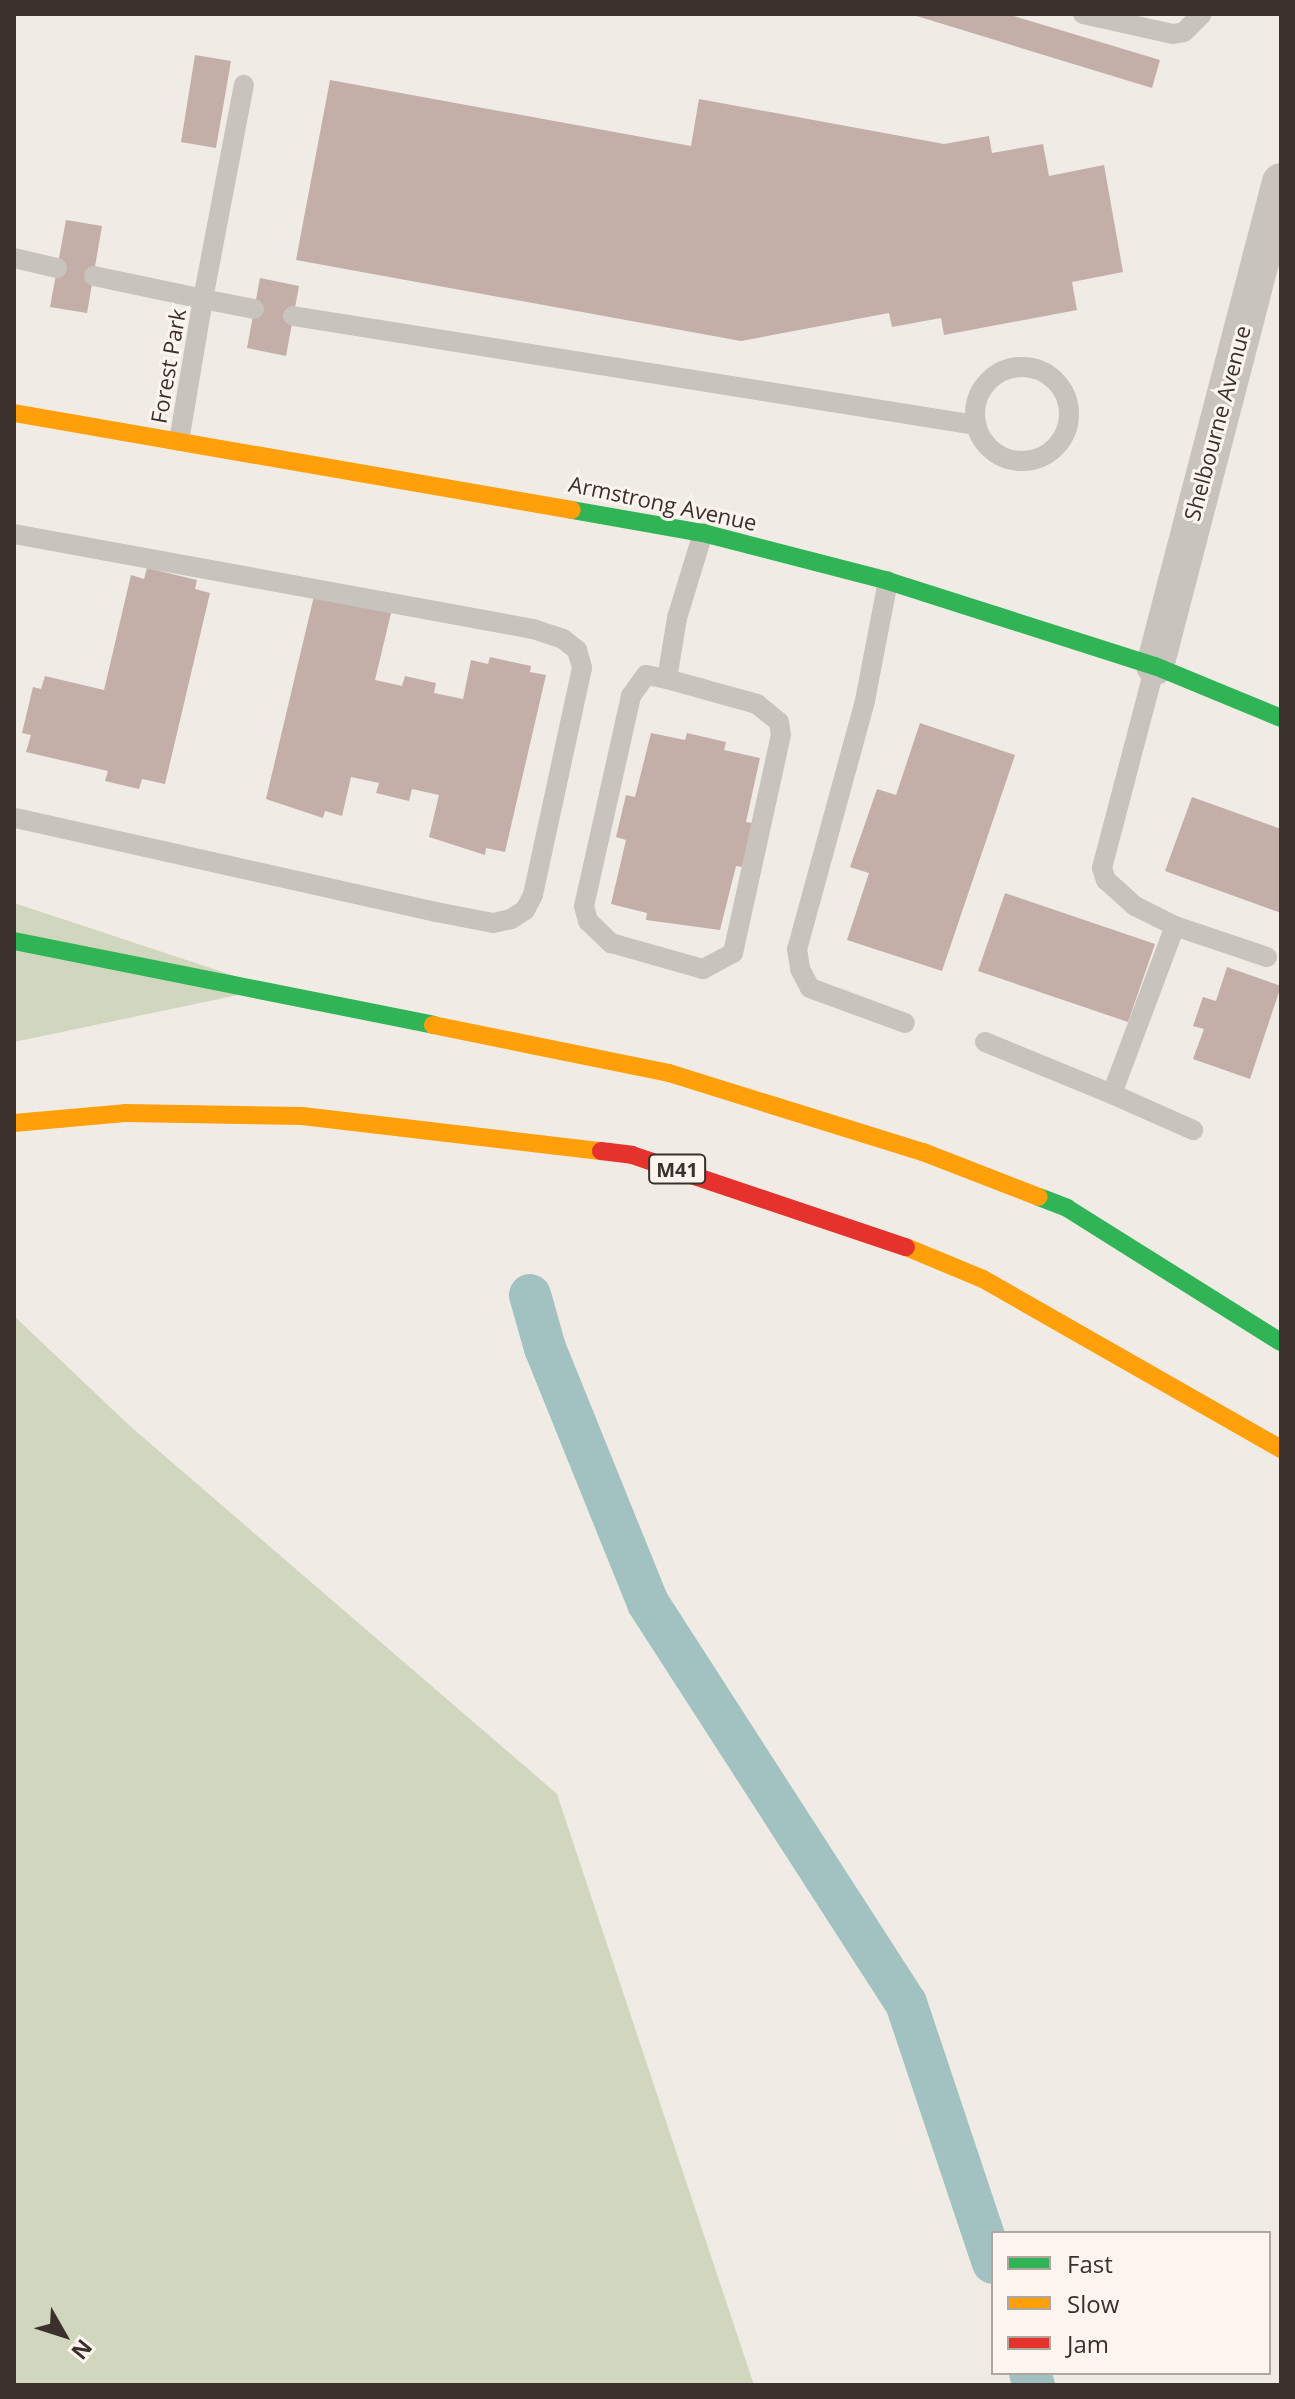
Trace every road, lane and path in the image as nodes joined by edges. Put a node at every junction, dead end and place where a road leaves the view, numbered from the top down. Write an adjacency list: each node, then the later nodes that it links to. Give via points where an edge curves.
1 (1083, 14): 2 (lane, via 1173,34 1184,32)
2 (1202, 14)
3 (244, 85): 9 (lane, Forest Park)
4 (1281, 182): 5 (street, Shelbourne Avenue)
5 (1273, 255): 18 (street, Shelbourne Avenue, via 1200,478)
6 (14, 258): 7 (lane)
7 (57, 268)
8 (94, 276): 9 (lane)
9 (203, 299): 10 (lane); 14 (lane, Forest Park)
10 (254, 309)
11 (293, 316): 13 (lane)
12 (14, 413): 14 (main road, Armstrong Avenue)
13 (976, 425): 13 (lane, via 979,393 1003,371 1036,369 1050,376 1068,403 1064,435 1041,458 1025,462 994,452)
14 (179, 441): 15 (main road, Armstrong Avenue)
15 (703, 533): 17 (main road, Armstrong Avenue); 19 (lane, via 677,618)
16 (14, 534): 21 (lane, via 533,629 577,650 582,668 533,895 525,910 511,919 493,923 436,912)
17 (888, 581): 18 (main road, Armstrong Avenue); 25 (lane, via 865,701 797,949 810,988)
18 (1155, 666): 20 (main road, Armstrong Avenue); 22 (lane, via 1102,868 1118,894)
19 (667, 679): 19 (lane, via 757,704 779,722 781,735 733,953 703,969 611,943 588,921 584,906 631,696 646,675)
20 (1281, 718)
21 (14, 818)
22 (1175, 926): 24 (lane); 27 (lane)
23 (14, 941): 30 (main road, via 669,1073 923,1152 1067,1208)
24 (1267, 957)
25 (905, 1023)
26 (985, 1042): 27 (lane)
27 (1112, 1094): 29 (lane)
28 (14, 1123): 31 (main road, M41, via 125,1113 302,1116 632,1155 860,1227 983,1279)
29 (1193, 1130)
30 (1281, 1342)
31 (1280, 1448)

